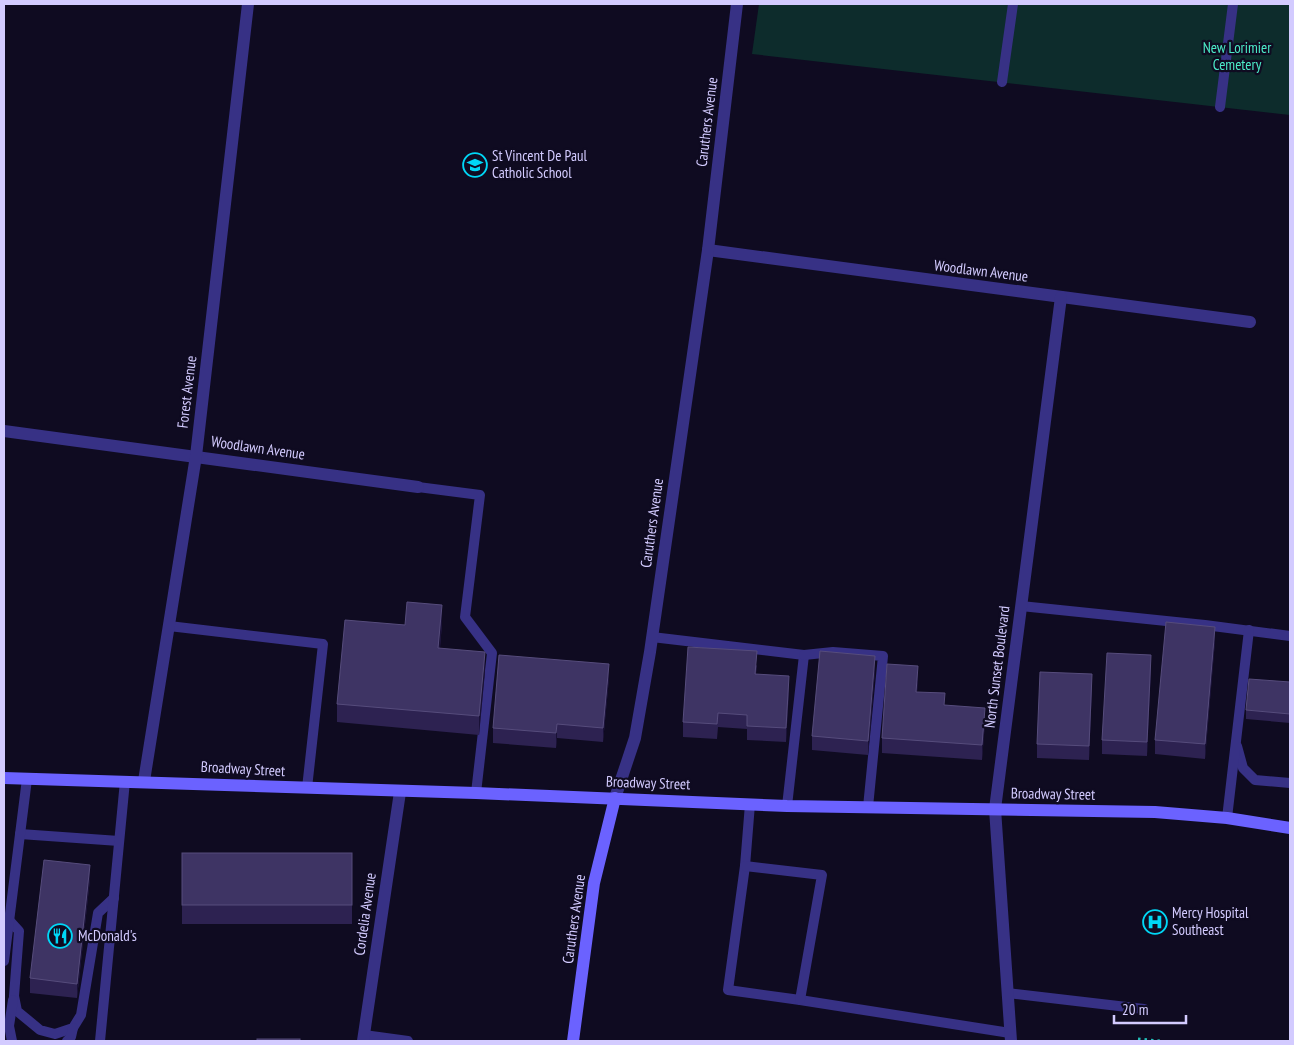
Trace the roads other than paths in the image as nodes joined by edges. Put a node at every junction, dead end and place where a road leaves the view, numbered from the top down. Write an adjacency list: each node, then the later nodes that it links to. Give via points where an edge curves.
1 (248, 4): 11 (street, Forest Avenue)
2 (737, 4): 7 (street, Caruthers Avenue)
3 (1013, 4): 5 (lane)
4 (1233, 4): 6 (lane)
5 (1002, 82)
6 (1220, 107)
7 (708, 250): 8 (street, Woodlawn Avenue); 17 (street, Caruthers Avenue)
8 (1061, 297): 9 (street, Woodlawn Avenue); 13 (street, North Sunset Boulevard)
9 (1250, 322)
10 (4, 431): 11 (street, Woodlawn Avenue)
11 (196, 456): 12 (street, Woodlawn Avenue); 14 (street, Forest Avenue)
12 (418, 487): 27 (lane, via 480,496 465,617 492,652)
13 (1021, 606): 15 (lane); 32 (street, North Sunset Boulevard)
14 (169, 626): 23 (street, Forest Avenue); 25 (lane, via 323,644)
15 (1249, 630): 16 (lane); 19 (lane)
16 (1290, 636)
17 (652, 637): 18 (lane); 28 (street, Caruthers Avenue, via 635,738)
18 (804, 655): 30 (lane); 31 (lane, via 834,652 883,656)
19 (1236, 740): 24 (lane, via 1243,768 1255,780); 33 (lane)
20 (4, 778): 21 (main road, Broadway Street)
21 (27, 779): 22 (main road, Broadway Street); 35 (lane)
22 (125, 781): 23 (main road, Broadway Street); 36 (lane)
23 (144, 781): 25 (main road, Broadway Street)
24 (1290, 783)
25 (307, 788): 26 (main road, Broadway Street)
26 (400, 792): 27 (main road, Broadway Street); 47 (street, Cordelia Avenue)
27 (476, 793): 28 (main road, Broadway Street)
28 (615, 798): 29 (main road, Broadway Street); 52 (main road, Caruthers Avenue, via 594,883)
29 (750, 804): 30 (main road, Broadway Street); 37 (lane)
30 (788, 806): 31 (main road, Broadway Street)
31 (868, 807): 32 (main road, Broadway Street)
32 (995, 809): 33 (main road, Broadway Street, via 1155,812); 41 (street, North Sunset Boulevard)
33 (1227, 818): 34 (main road, Broadway Street)
34 (1290, 828)
35 (20, 834): 36 (lane); 39 (lane)
36 (119, 841): 38 (lane)
37 (745, 866): 43 (lane, via 728,990); 43 (lane, via 822,875)
38 (114, 898): 45 (lane, via 98,913 81,1015); 50 (lane)
39 (9, 920): 40 (lane); 42 (lane, via 19,931)
40 (4, 961)
41 (1007, 993): 44 (lane); 46 (street, North Sunset Boulevard)
42 (14, 996): 45 (lane, via 17,1010 40,1030 55,1034); 48 (lane, via 9,1026)
43 (800, 1000): 46 (lane)
44 (1144, 1009)
45 (73, 1028): 49 (lane)
46 (1010, 1037)
47 (363, 1038): 51 (lane)
48 (12, 1041)
49 (67, 1041)
50 (100, 1041)
51 (408, 1041)
52 (574, 1041)

